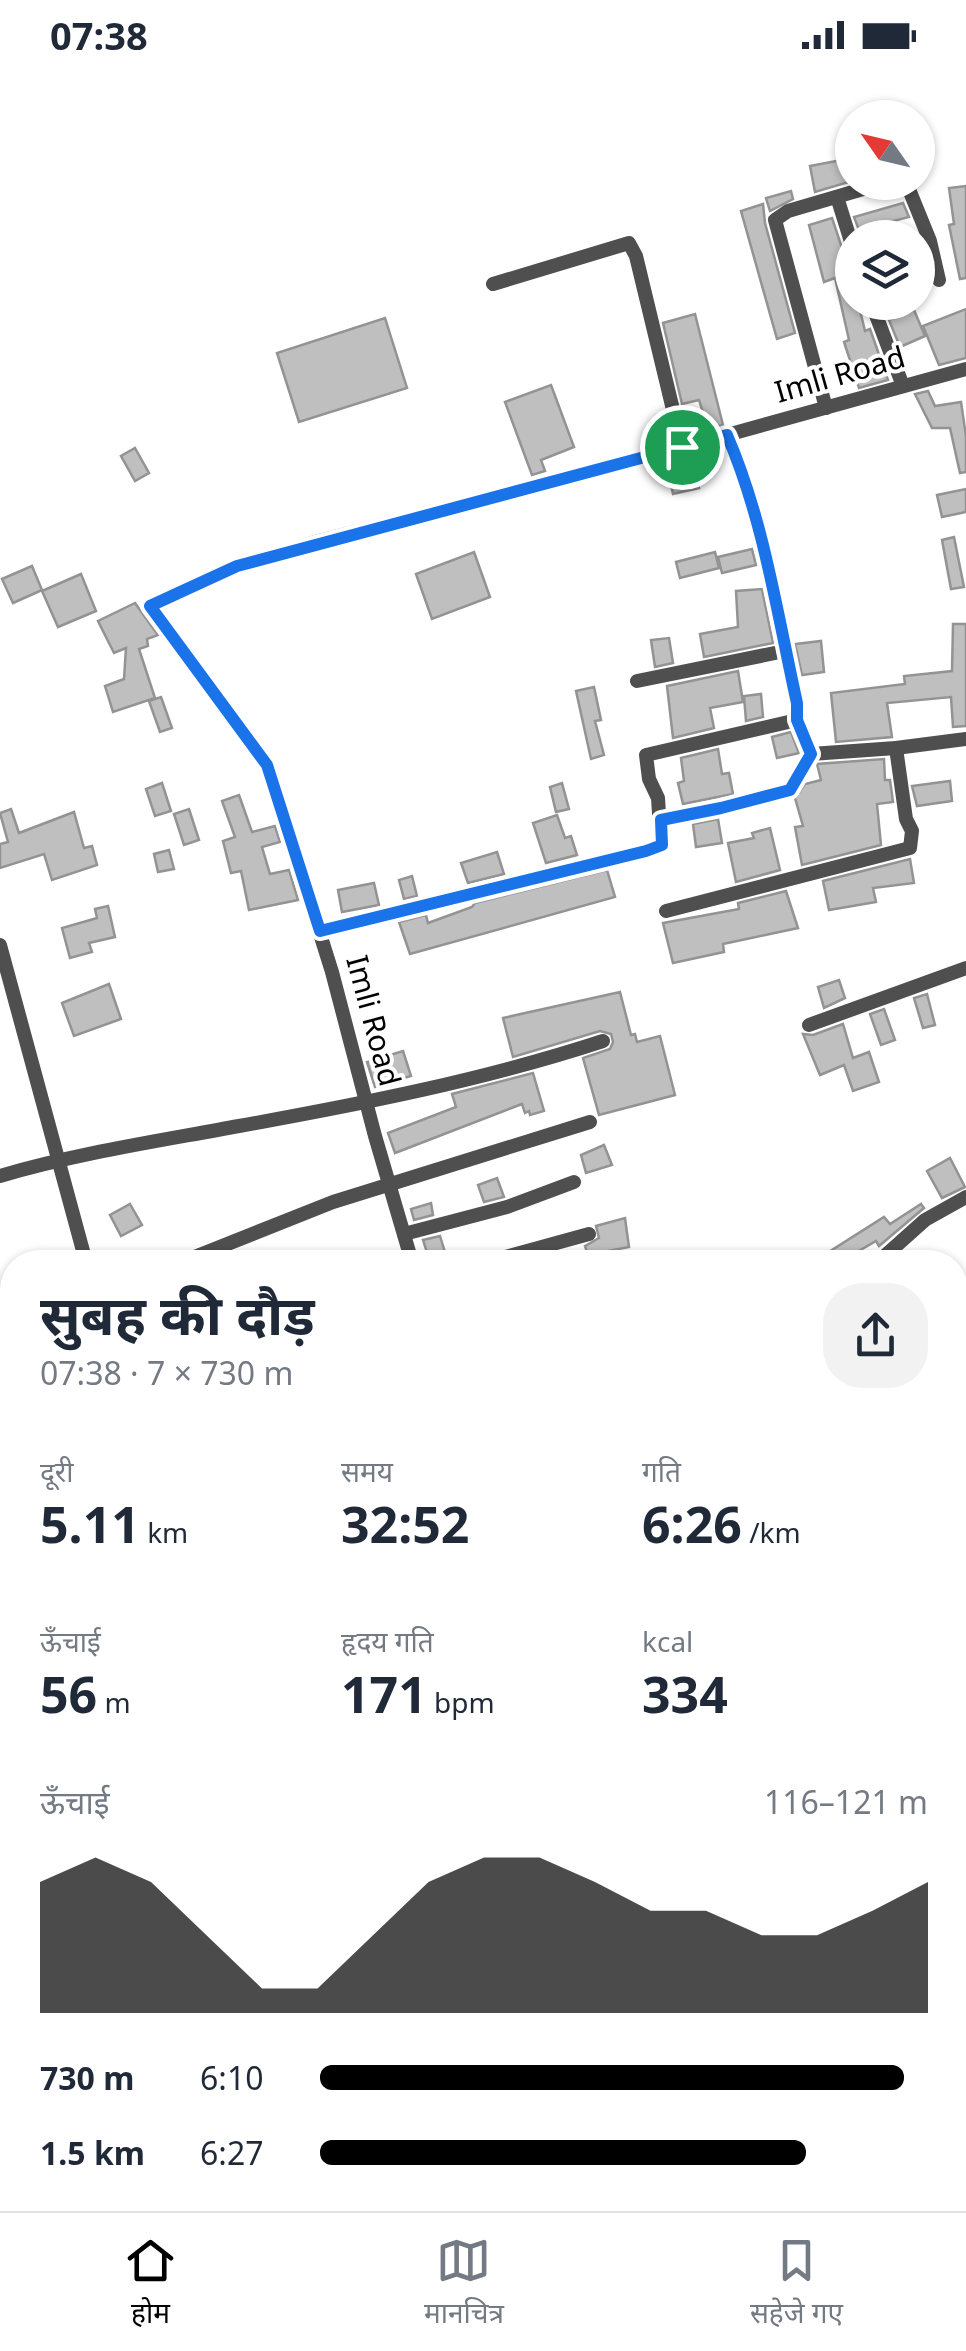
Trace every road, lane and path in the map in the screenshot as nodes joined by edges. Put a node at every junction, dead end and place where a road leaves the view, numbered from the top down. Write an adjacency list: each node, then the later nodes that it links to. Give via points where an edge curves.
1 (835, 197): 8 (street, via 775,220)
2 (913, 200): 3 (street)
3 (939, 280)
4 (493, 284): 10 (street, via 629,243)
5 (878, 320): 7 (street)
6 (966, 368): 7 (street, Imli Road)
7 (903, 386): 8 (street, Imli Road)
8 (826, 408): 9 (street, Imli Road)
9 (727, 435): 10 (street, Imli Road); 11 (street, via 746,477)
10 (682, 447): 19 (street, Imli Road, via 270,556 150,606 267,765)
11 (785, 650): 12 (street); 13 (street)
12 (636, 681)
13 (797, 720): 16 (street); 17 (street, via 646,755)
14 (966, 739): 15 (street)
15 (896, 748): 16 (street); 18 (street, via 910,848)
16 (811, 754): 17 (street, via 790,790)
17 (661, 820): 19 (street, via 662,845 646,851)
18 (666, 911)
19 (320, 931): 24 (street, Imli Road)
20 (0, 945): 26 (street)
21 (966, 968): 22 (street)
22 (808, 1024)
23 (603, 1041): 24 (street)
24 (366, 1102): 26 (street); 29 (street, Imli Road)
25 (590, 1122): 29 (street)
26 (58, 1159): 27 (street); 33 (street)
27 (0, 1176)
28 (574, 1182): 31 (street)
29 (388, 1184): 31 (street, Imli Road); 34 (street)
30 (966, 1197): 37 (street)
31 (404, 1234): 35 (street, Imli Road)
32 (589, 1234): 36 (street)
33 (83, 1250)
34 (212, 1250)
35 (409, 1250)
36 (531, 1250)
37 (892, 1250)

